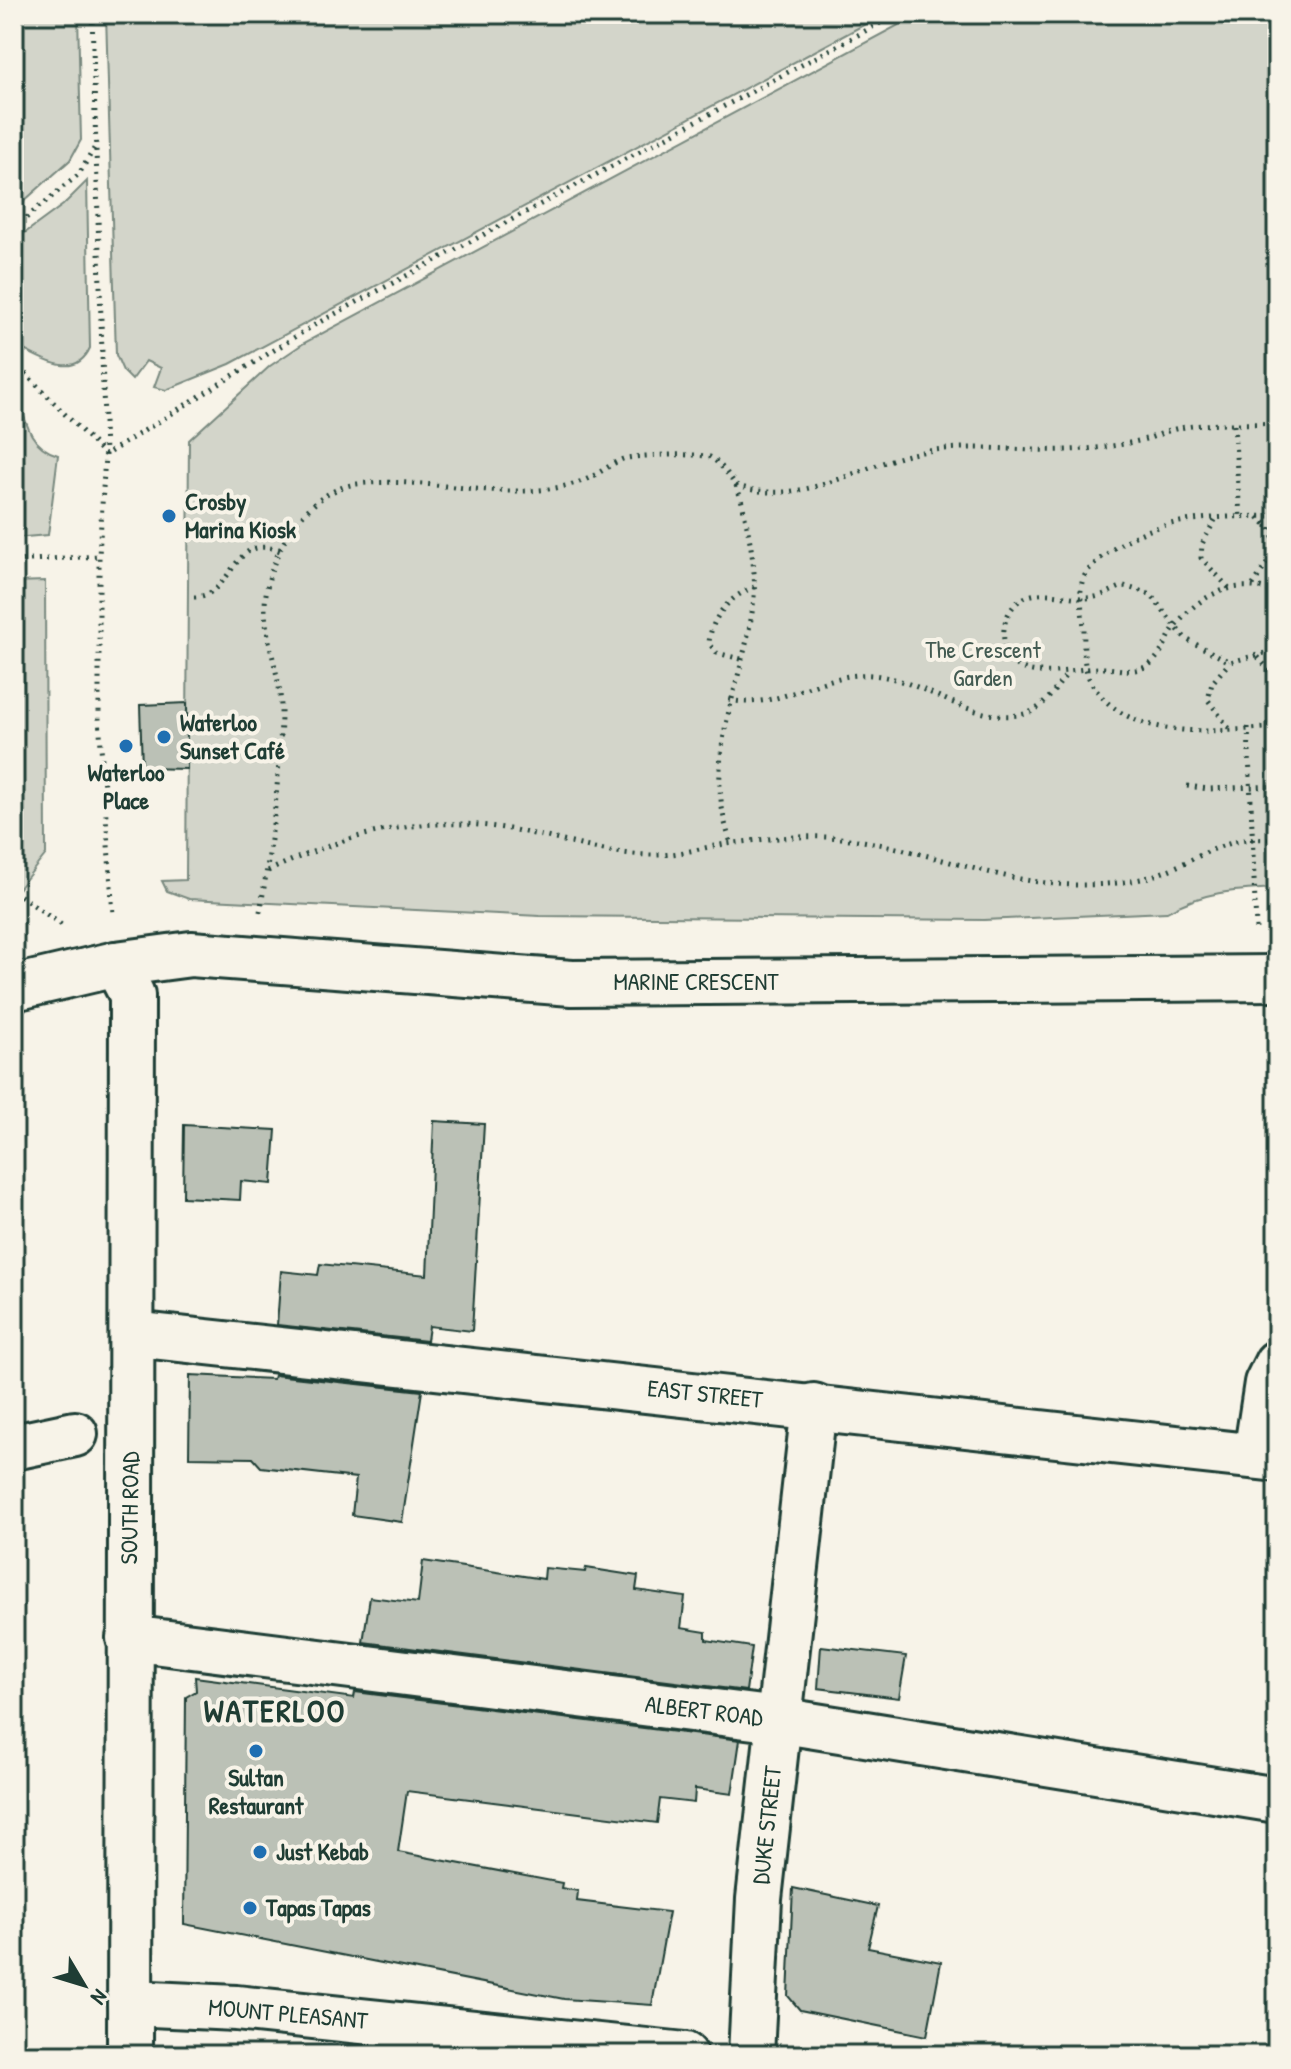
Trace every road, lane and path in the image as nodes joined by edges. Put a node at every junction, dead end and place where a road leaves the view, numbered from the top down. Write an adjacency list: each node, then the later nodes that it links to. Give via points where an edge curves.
1 (92, 14): 3 (path)
2 (897, 14): 8 (path, via 316,324)
3 (96, 146): 4 (path, via 79,174); 8 (path)
4 (14, 228)
5 (14, 362): 8 (path)
6 (1277, 423): 7 (path)
7 (1234, 425): 9 (path, via 1179,428 1147,439 1066,450 981,445 921,452 853,476 783,492 752,491); 12 (path)
8 (105, 455): 16 (path)
9 (735, 484): 15 (path, via 708,456 627,457 587,479 513,492 450,483 354,484 309,510); 19 (path, via 749,536)
10 (1258, 516): 11 (path); 12 (path); 14 (path)
11 (1277, 516)
12 (1240, 517): 13 (path)
13 (1216, 519): 20 (path, via 1202,544 1201,558); 23 (path, via 1176,522 1130,538 1090,570 1083,579)
14 (1277, 548): 18 (path)
15 (280, 551): 22 (path, via 268,546 249,550 211,593); 44 (path, via 265,613 281,711)
16 (99, 556): 17 (path); 46 (path, via 99,718)
17 (14, 561)
18 (1253, 585): 20 (path); 21 (path)
19 (754, 587): 27 (path); 27 (path, via 725,606 709,637 717,653)
20 (1229, 588): 24 (path, via 1189,608)
21 (1277, 593)
22 (194, 597)
23 (1082, 598): 24 (path, via 1124,586 1138,588 1160,603); 29 (path); 30 (path, via 1032,594 1005,621 1005,647 1022,668)
24 (1175, 626): 28 (path, via 1186,639); 29 (path, via 1148,665 1121,671)
25 (1277, 650): 26 (path)
26 (1258, 657): 28 (path); 31 (path)
27 (741, 659): 32 (path)
28 (1230, 662): 37 (path, via 1212,683 1208,700)
29 (1086, 668): 30 (path); 37 (path, via 1103,696 1142,722 1180,730)
30 (1068, 673): 32 (path, via 1041,707 1023,715 984,712 872,675 833,681 771,702)
31 (1277, 679)
32 (729, 700): 43 (path, via 719,769)
33 (1277, 714): 35 (path)
34 (1248, 727): 35 (path); 37 (path); 40 (path)
35 (1269, 727): 36 (path)
36 (1277, 727)
37 (1230, 728)
38 (1187, 786): 40 (path)
39 (1277, 786): 40 (path)
40 (1251, 789): 41 (path)
41 (1252, 839): 42 (path); 43 (path, via 1212,848 1150,877 1084,885 1008,878 851,839 817,836); 47 (path)
42 (1277, 840)
43 (731, 843): 44 (path, via 651,855 588,848 516,830 408,824 362,834)
44 (268, 871): 45 (path)
45 (253, 956): 46 (street, MARINE CRESCENT, via 191,954); 47 (street, MARINE CRESCENT, via 572,983)
46 (116, 964): 48 (street, MARINE CRESCENT); 49 (street, SOUTH ROAD, via 132,995)
47 (1268, 978)
48 (14, 988)
49 (133, 1334): 51 (street, EAST STREET); 55 (street, SOUTH ROAD)
50 (1277, 1363): 54 (street, via 1267,1383)
51 (814, 1406): 54 (street, EAST STREET); 56 (street, DUKE STREET)
52 (75, 1434): 53 (street)
53 (14, 1447)
54 (1266, 1457)
55 (129, 1638): 56 (street, ALBERT ROAD); 58 (street, SOUTH ROAD)
56 (778, 1720): 57 (street, ALBERT ROAD); 61 (street, DUKE STREET, via 759,1899)
57 (1277, 1800)
58 (130, 2003): 59 (street, SOUTH ROAD); 60 (street, MOUNT PLEASANT, via 236,2008)
59 (130, 2055)
60 (685, 2055)
61 (751, 2055)

